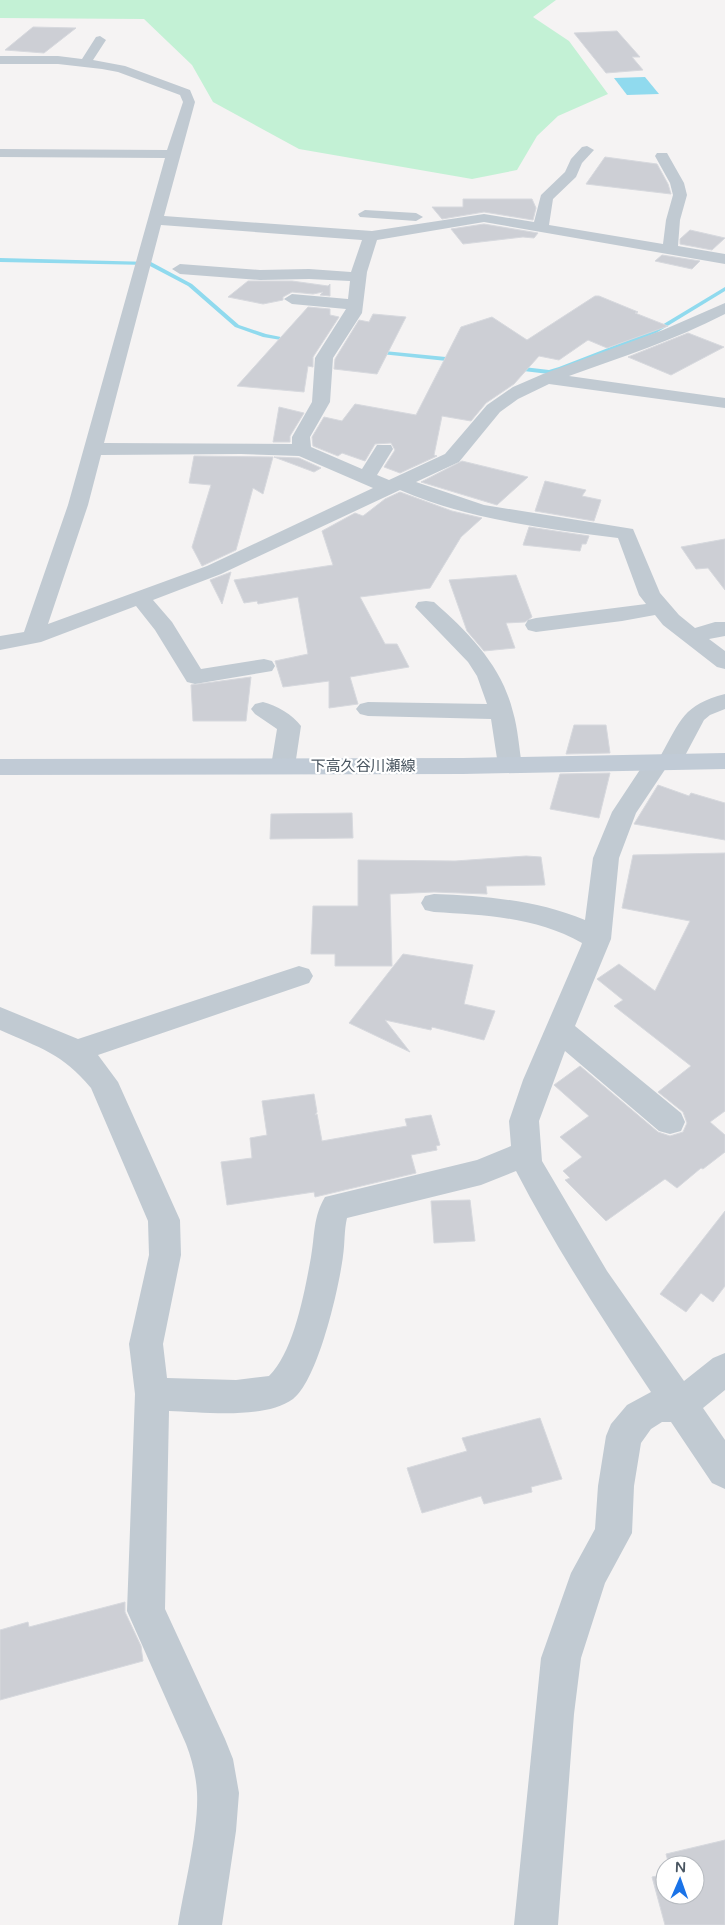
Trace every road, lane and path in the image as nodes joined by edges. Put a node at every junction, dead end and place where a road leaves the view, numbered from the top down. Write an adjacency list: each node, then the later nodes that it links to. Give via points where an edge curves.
1 (100, 40): 4 (street)
2 (28, 47): 3 (street)
3 (7, 60): 4 (street)
4 (86, 62): 7 (street, via 121,69 188,97)
5 (587, 150): 12 (street, via 571,174 546,198)
6 (0, 153): 7 (street)
7 (173, 154): 10 (street)
8 (662, 156): 14 (street, via 680,195)
9 (365, 214): 11 (street, via 418,215)
10 (156, 220): 13 (street); 23 (street)
11 (444, 224): 12 (street, via 484,218); 13 (street)
12 (541, 227): 14 (street)
13 (371, 236): 17 (street)
14 (670, 249): 15 (street)
15 (725, 259)
16 (180, 269): 17 (street, via 252,267)
17 (358, 277): 19 (street)
18 (292, 299): 19 (street)
19 (355, 305): 25 (street, via 354,313 324,358 321,402 301,437)
20 (725, 308): 21 (street)
21 (547, 378): 22 (street); 27 (street, via 511,395 482,418 452,458)
22 (725, 403)
23 (93, 449): 25 (street); 33 (street, via 78,505)
24 (384, 449): 26 (street)
25 (302, 450): 26 (street)
26 (366, 478): 27 (street)
27 (396, 485): 28 (street, via 214,570); 30 (street, via 499,515 626,533 650,595)
28 (140, 598): 33 (street); 37 (street, via 164,627 194,677)
29 (426, 607): 41 (street, via 452,629 482,663)
30 (660, 607): 31 (street); 34 (street, via 671,620)
31 (536, 625)
32 (725, 629): 34 (street, via 704,631)
33 (33, 636): 35 (street)
34 (698, 640): 36 (street)
35 (0, 644)
36 (725, 662)
37 (264, 666)
38 (725, 701): 42 (street, via 695,716)
39 (263, 709): 45 (street, via 289,726)
40 (368, 709): 41 (street)
41 (502, 712): 44 (street)
42 (664, 761): 43 (main road, 下高久谷川瀬線); 44 (main road, 下高久谷川瀬線); 48 (street, via 624,812 606,858)
43 (725, 761)
44 (510, 765): 45 (main road, 下高久谷川瀬線)
45 (283, 766): 46 (main road, 下高久谷川瀬線)
46 (0, 768)
47 (434, 903): 48 (street, via 532,912 566,922)
48 (597, 939): 51 (street)
49 (299, 976): 52 (street)
50 (0, 1018): 52 (street)
51 (560, 1030): 53 (street); 54 (street, via 524,1121)
52 (74, 1052): 56 (street, via 104,1082 164,1220 165,1255 146,1344)
53 (670, 1122)
54 (527, 1153): 56 (street, via 481,1172 336,1207 330,1214 330,1244 313,1315 294,1371 281,1387 258,1395); 57 (street, via 527,1162 595,1281)
55 (725, 1370): 57 (street)
56 (152, 1394): 59 (street, via 144,1591 146,1611 205,1738 218,1793)
57 (680, 1405): 58 (street); 60 (street, via 657,1406 639,1417 624,1436 612,1533 590,1573 561,1658)
58 (725, 1471)
59 (200, 1925)
60 (536, 1925)

